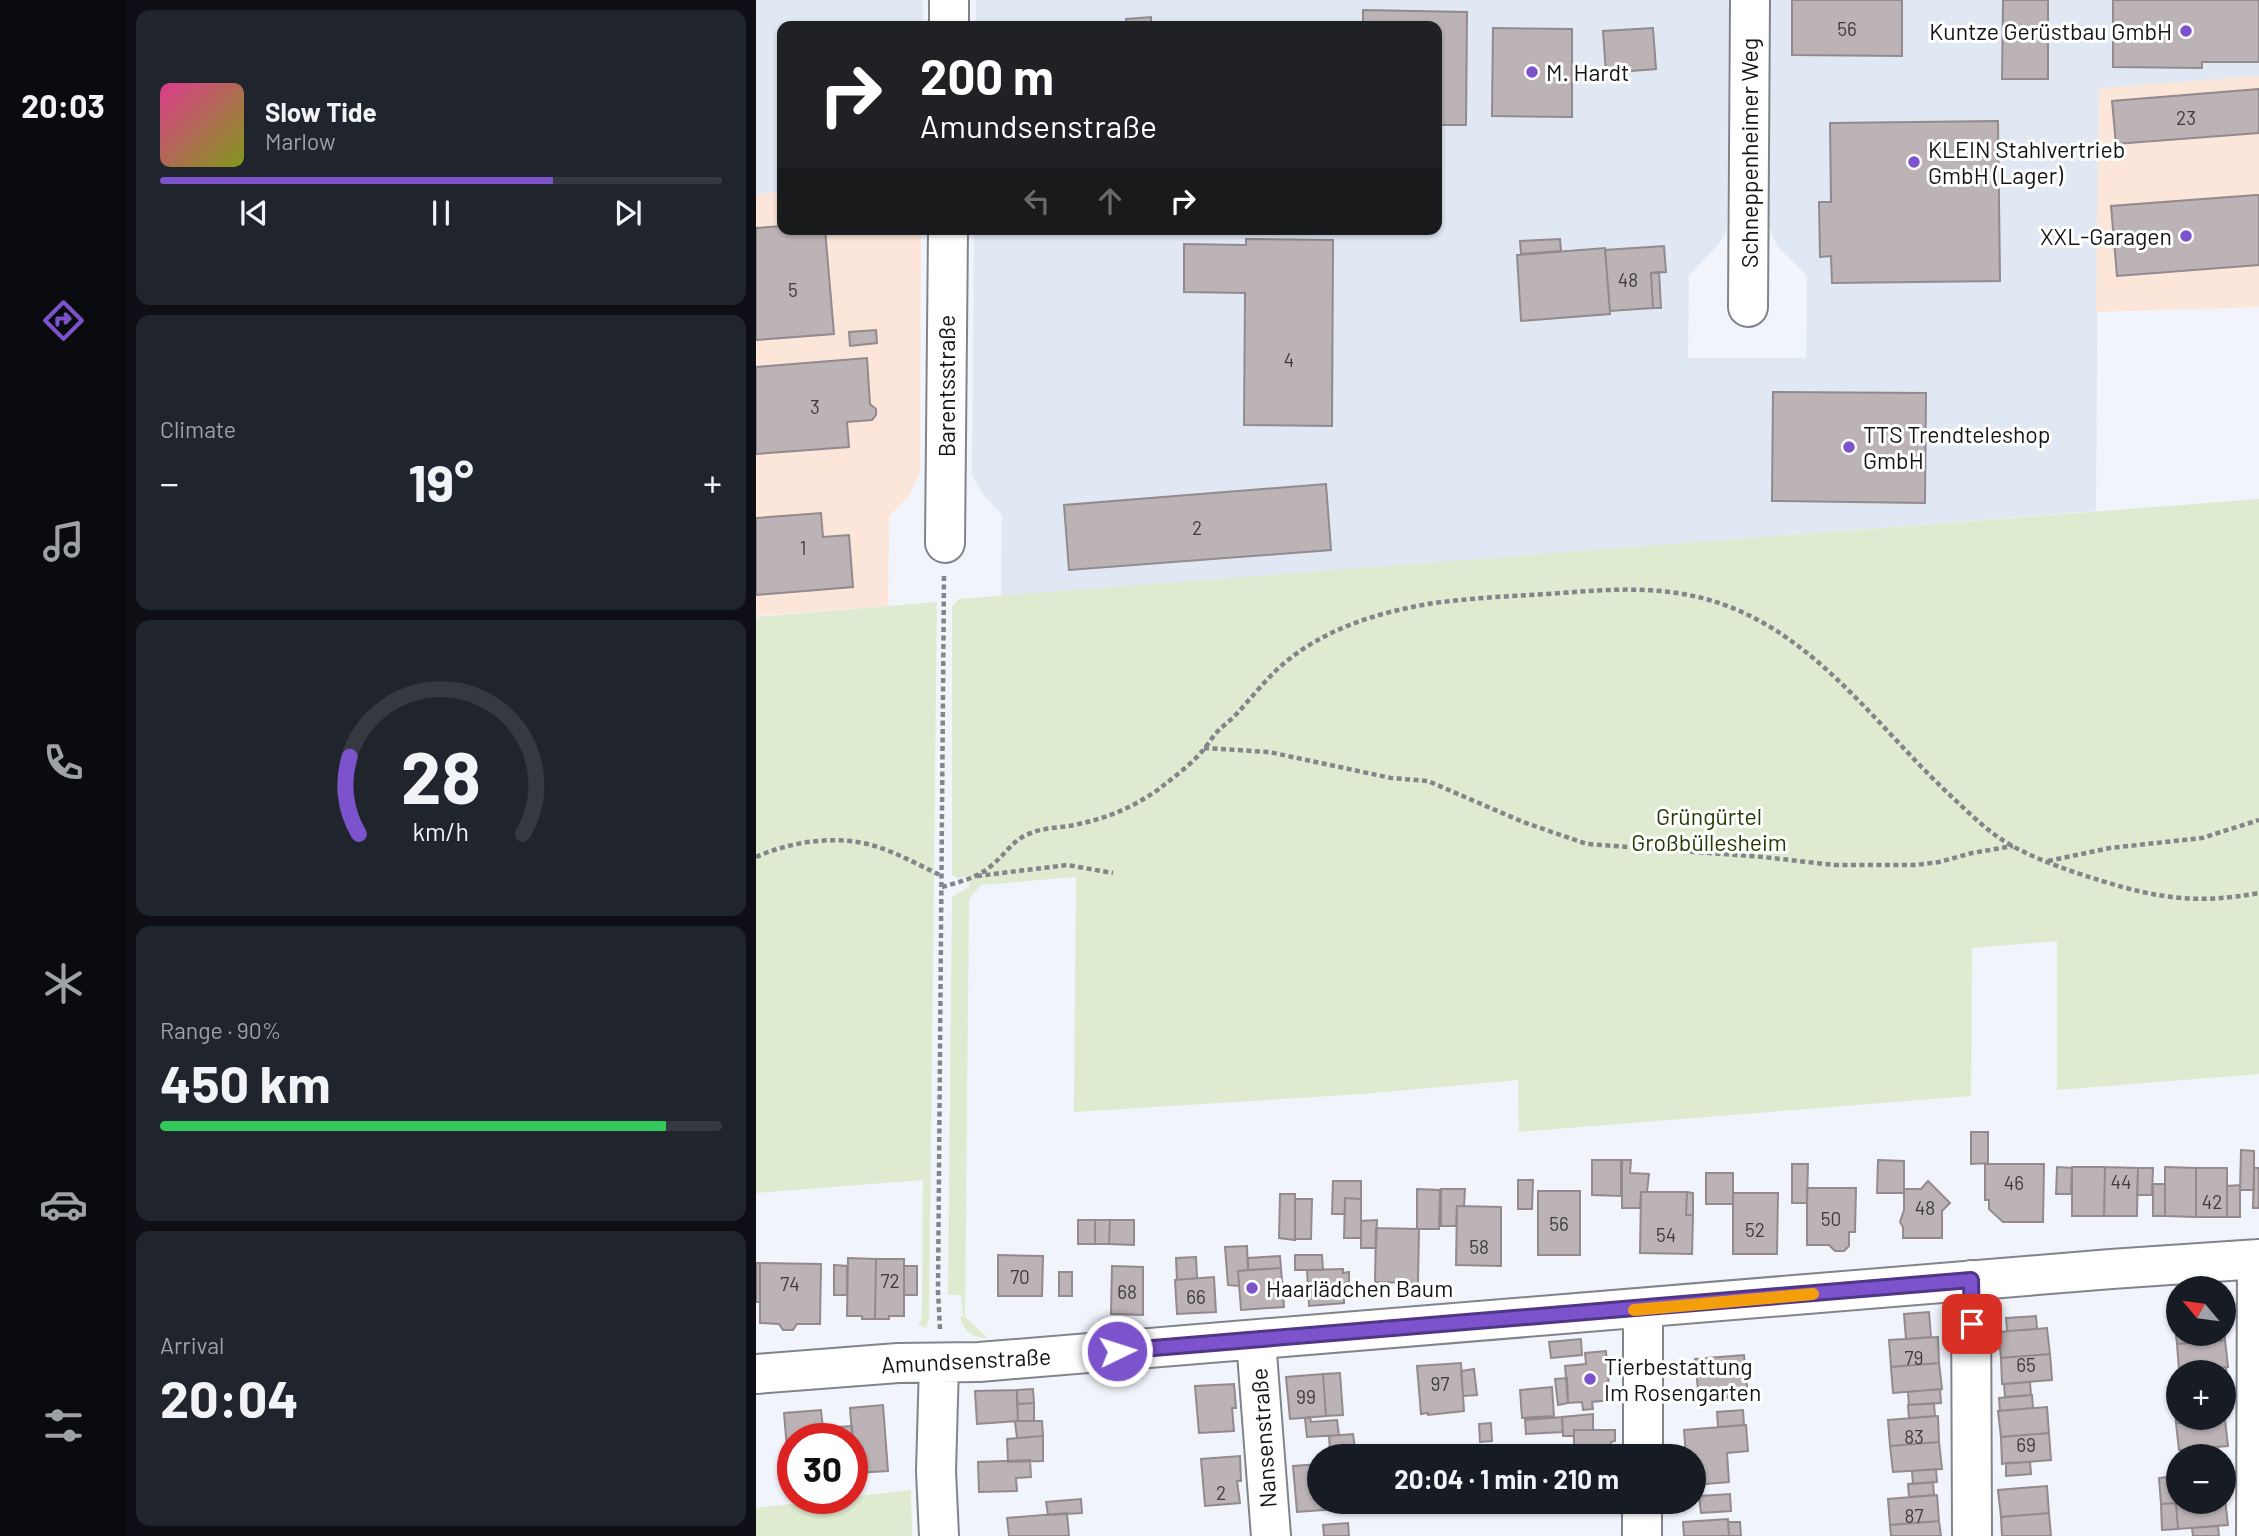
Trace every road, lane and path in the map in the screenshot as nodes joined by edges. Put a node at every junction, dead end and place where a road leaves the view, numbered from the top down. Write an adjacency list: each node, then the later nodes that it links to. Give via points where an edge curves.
1 (950, 0): 3 (street)
2 (1751, 0): 5 (street, Schneppenheimer Weg)
3 (949, 21)
4 (947, 235): 6 (street, Barentsstraße)
5 (1748, 307)
6 (945, 543): 13 (path)
7 (1204, 748): 9 (path, via 1269,752 1391,778 1428,781 1560,836 1600,845 1834,865 1916,865); 9 (path, via 1295,655 1370,617 1436,603 1661,590 1737,610 1793,643 1854,697 1955,800); 14 (path, via 1138,803 1092,821 1030,833)
8 (2259, 820): 11 (path, via 2202,838 2110,848)
9 (2014, 846): 11 (path)
10 (756, 857): 13 (path, via 802,843 846,842 878,847)
11 (2047, 861): 16 (path, via 2126,888 2181,899)
12 (1113, 873): 14 (path, via 1067,865)
13 (942, 876): 15 (path)
14 (976, 876): 15 (path)
15 (942, 887): 21 (path)
16 (2259, 893)
17 (2258, 1259): 18 (street, Amundsenstraße); 29 (street, Amundsenstraße)
18 (1971, 1280): 19 (street, Amundsenstraße); 28 (street)
19 (1643, 1309): 20 (street, Amundsenstraße); 23 (street)
20 (1256, 1340): 21 (street, Amundsenstraße); 26 (street, Nansenstraße)
21 (939, 1364): 22 (street, Amundsenstraße); 25 (street)
22 (756, 1374)
23 (1643, 1444)
24 (1642, 1514): 27 (street)
25 (939, 1536)
26 (1271, 1536)
27 (1642, 1536)
28 (1972, 1536)
29 (2256, 1536)

